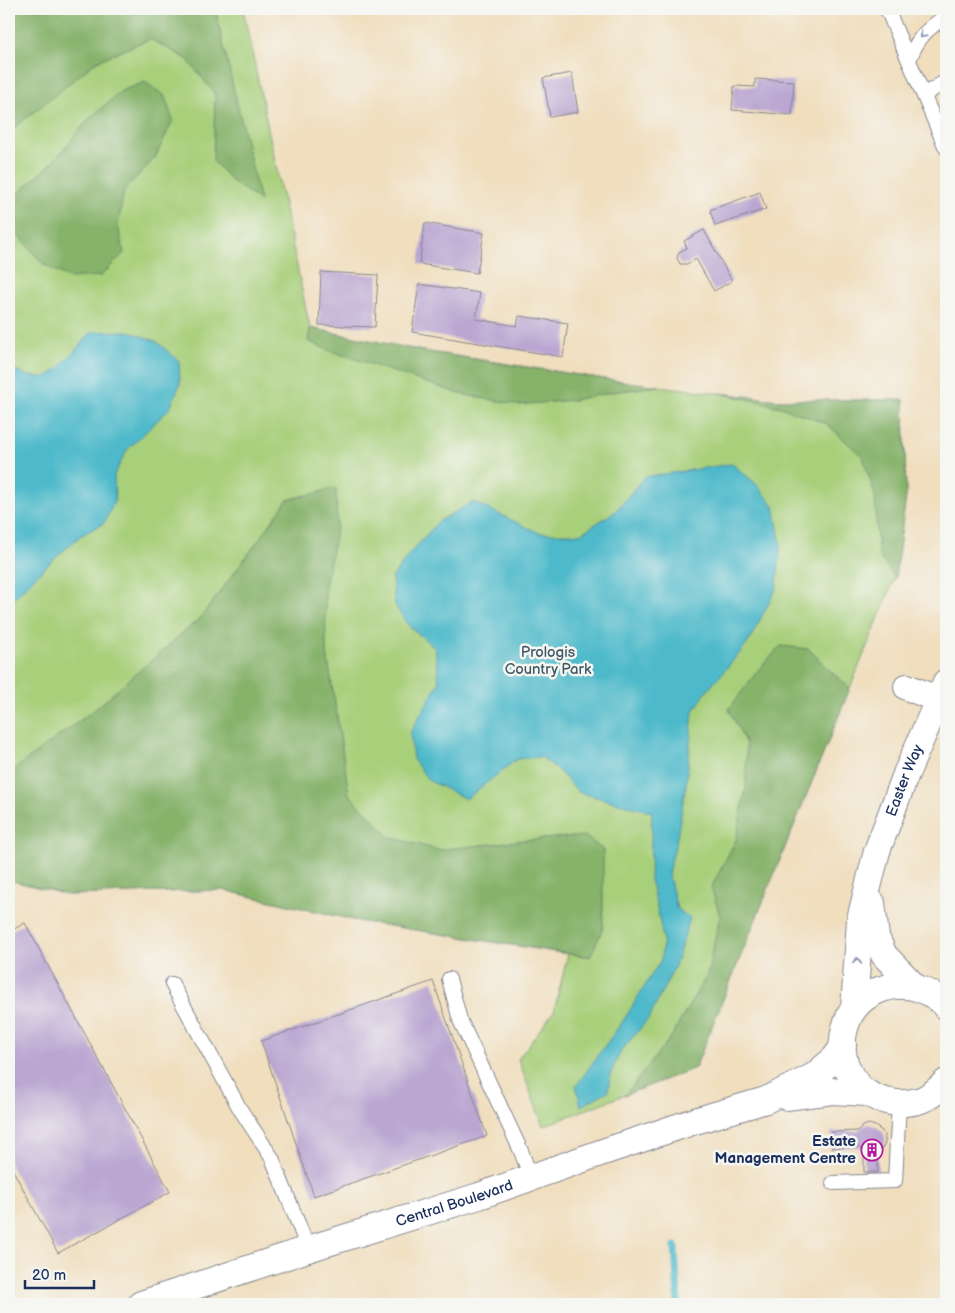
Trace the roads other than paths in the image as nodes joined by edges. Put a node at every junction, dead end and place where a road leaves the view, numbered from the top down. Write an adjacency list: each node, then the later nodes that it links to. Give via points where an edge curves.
1 (887, 9): 3 (lane)
2 (946, 16): 3 (lane, one-way to 3, via 920,37)
3 (908, 60): 5 (lane)
4 (946, 81): 5 (lane)
5 (924, 95): 6 (lane)
6 (946, 148)
7 (907, 687): 8 (street)
8 (942, 691): 9 (street, Easter Way, via 903,782)
9 (869, 882): 12 (street, Easter Way, via 876,937 884,956); 14 (street, Easter Way, one-way to 9, via 860,919)
10 (449, 980): 20 (lane, via 460,1020)
11 (172, 984): 22 (lane, via 240,1108 272,1158)
12 (929, 988): 13 (street, Easter Way); 14 (street, via 888,987 869,995)
13 (946, 1006)
14 (854, 1009): 15 (street, via 846,1022)
15 (843, 1044): 17 (street, via 850,1074); 18 (street, Central Boulevard, via 834,1059 814,1076)
16 (946, 1082): 19 (street, via 922,1099)
17 (867, 1093): 18 (street, Central Boulevard, via 833,1091); 19 (street)
18 (766, 1100): 20 (street, Central Boulevard, via 694,1121)
19 (899, 1103): 21 (lane, via 895,1181)
20 (531, 1178): 22 (street, Central Boulevard)
21 (833, 1183)
22 (308, 1249): 23 (street, Central Boulevard)
23 (141, 1304)

